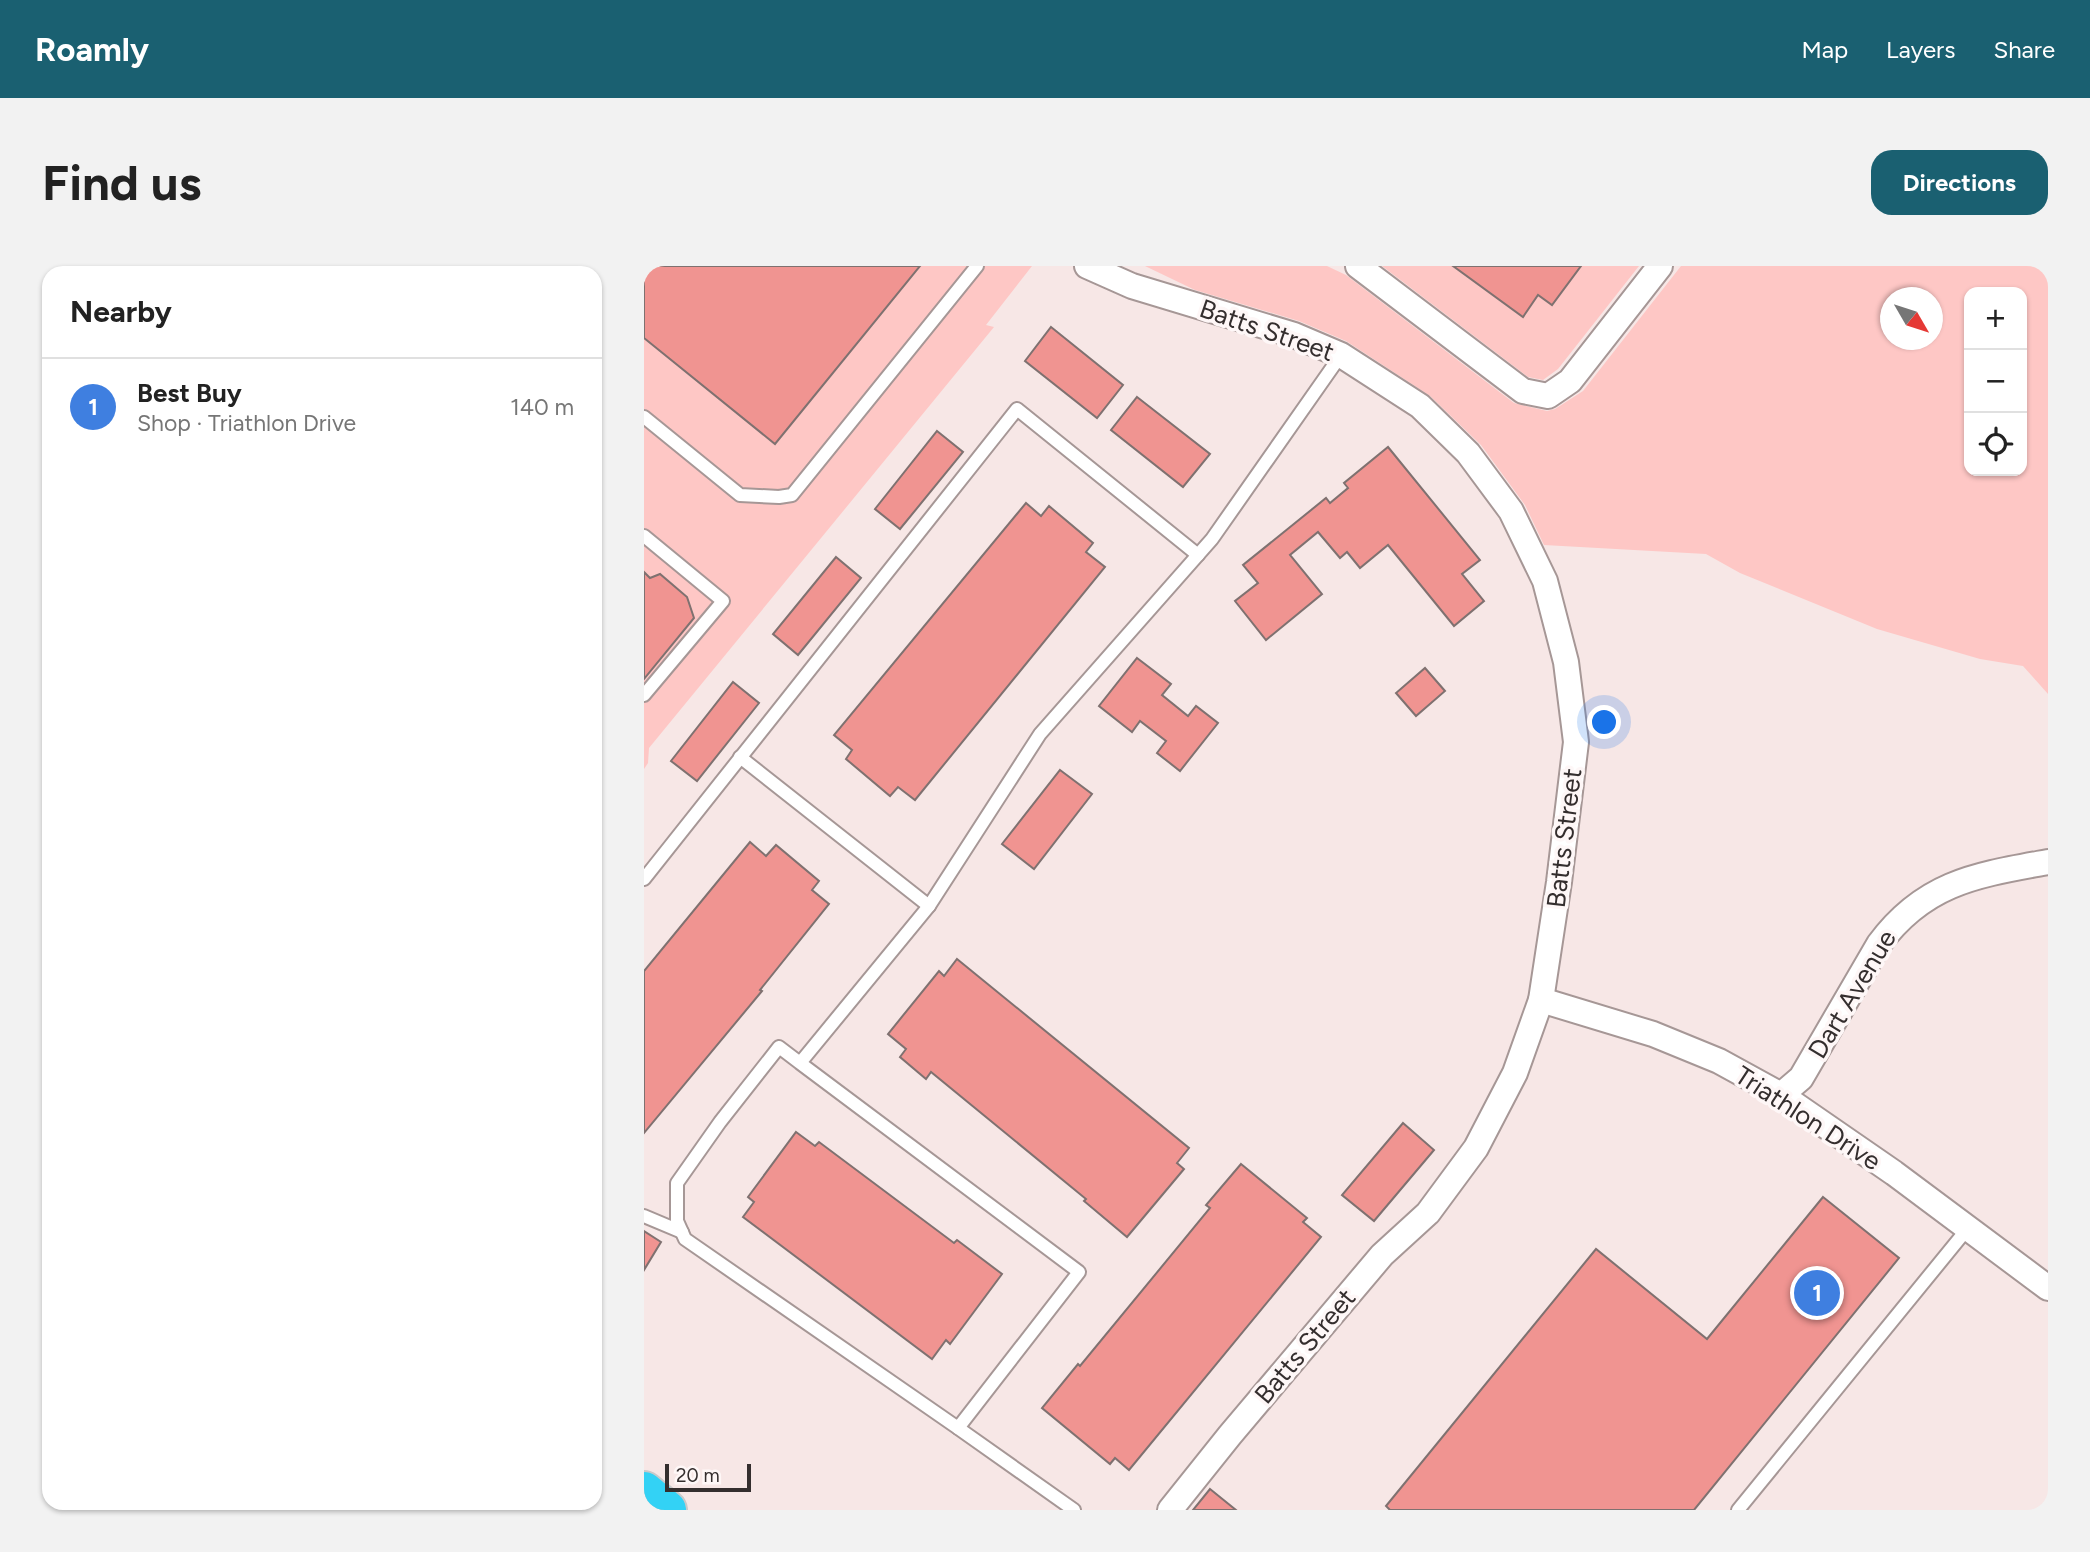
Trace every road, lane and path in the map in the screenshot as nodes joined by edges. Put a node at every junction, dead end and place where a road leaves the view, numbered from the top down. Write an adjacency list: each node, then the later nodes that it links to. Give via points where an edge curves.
1 (977, 266): 6 (lane, via 792,495 740,495)
2 (1087, 266): 5 (street, Batts Street, via 1132,286 1294,335)
3 (1358, 266): 4 (street, via 1523,391 1548,396 1570,381)
4 (1660, 266)
5 (1341, 355): 8 (lane); 14 (street, Batts Street, via 1420,406 1468,453 1511,511 1545,581 1566,662 1576,741)
6 (644, 417)
7 (644, 536): 9 (lane, via 723,601)
8 (1198, 555): 10 (lane, via 1017,410); 13 (lane, via 1040,734)
9 (644, 695)
10 (740, 757): 12 (lane); 13 (lane)
11 (2048, 862): 16 (street, Dart Avenue, via 1981,875 1917,903 1879,944 1801,1079)
12 (644, 879)
13 (929, 906): 15 (lane)
14 (1541, 1000): 16 (street, Triathlon Drive, via 1653,1034 1718,1061); 25 (street, Batts Street, via 1515,1073 1476,1148 1428,1213 1382,1255)
15 (800, 1063): 19 (lane, via 779,1047 720,1122 677,1184 677,1221); 21 (lane, via 1079,1272)
16 (1781, 1095): 18 (street, Triathlon Drive)
17 (644, 1216): 19 (lane)
18 (1968, 1228): 20 (street, Triathlon Drive); 26 (lane)
19 (682, 1232): 21 (lane, via 685,1239)
20 (2048, 1288)
21 (957, 1428): 24 (lane)
22 (644, 1491): 23 (highway)
23 (667, 1510)
24 (1074, 1510)
25 (1170, 1510)
26 (1738, 1510)

